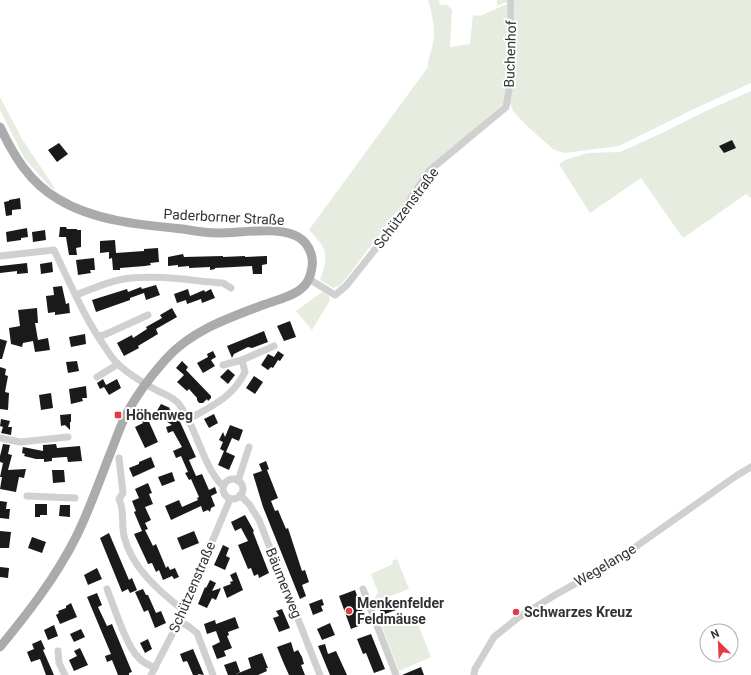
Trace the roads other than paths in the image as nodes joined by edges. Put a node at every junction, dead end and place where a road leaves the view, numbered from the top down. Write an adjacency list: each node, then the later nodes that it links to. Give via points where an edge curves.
1 (511, 0): 2 (street, Buchenhof, via 510,84)
2 (506, 107): 5 (street, Schützenstraße, via 429,171 385,236 346,286 335,295)
3 (0, 127): 5 (main road, Paderborner Straße, via 19,162 35,183 57,199 97,215 147,226 216,233 279,231 296,235 309,248 312,263)
4 (0, 256): 7 (street, via 54,250)
5 (309, 279): 15 (main road, via 304,287 295,293 214,324 194,335 173,352)
6 (231, 288): 7 (street, via 223,283 156,277 130,278)
7 (76, 295): 9 (street)
8 (148, 316): 9 (street)
9 (98, 336): 12 (street)
10 (274, 346): 11 (street)
11 (242, 360): 13 (street); 16 (street, via 246,372 230,394)
12 (118, 364): 14 (street); 15 (street)
13 (223, 365)
14 (97, 377)
15 (145, 382): 16 (street, via 178,402); 32 (main road, via 124,418 76,537 53,575)
16 (188, 419): 23 (street, via 215,478)
17 (68, 437): 18 (street, via 20,442)
18 (0, 438)
19 (249, 447): 22 (street)
20 (119, 458): 30 (street, via 123,493 119,499 122,506 124,535 130,555 141,571)
21 (751, 468): 40 (street, Wegelange, via 614,562 519,617 494,637)
22 (238, 481): 23 (street, via 230,479); 24 (street, via 242,489)
23 (223, 486): 27 (street, via 225,496)
24 (240, 495): 27 (street); 38 (street, Bäumerweg, via 259,520)
25 (27, 496): 26 (street)
26 (75, 498)
27 (230, 499): 30 (street, Schützenstraße)
28 (107, 589): 34 (street, via 133,651 143,662)
29 (363, 589): 39 (street)
30 (183, 610): 31 (street, Schützenstraße)
31 (178, 621): 34 (street, Schützenstraße); 37 (street, via 197,633)
32 (0, 647)
33 (58, 651): 35 (street)
34 (155, 668): 36 (street, Schützenstraße)
35 (65, 675)
36 (151, 675)
37 (213, 675)
38 (320, 675)
39 (396, 675)
40 (474, 675)

